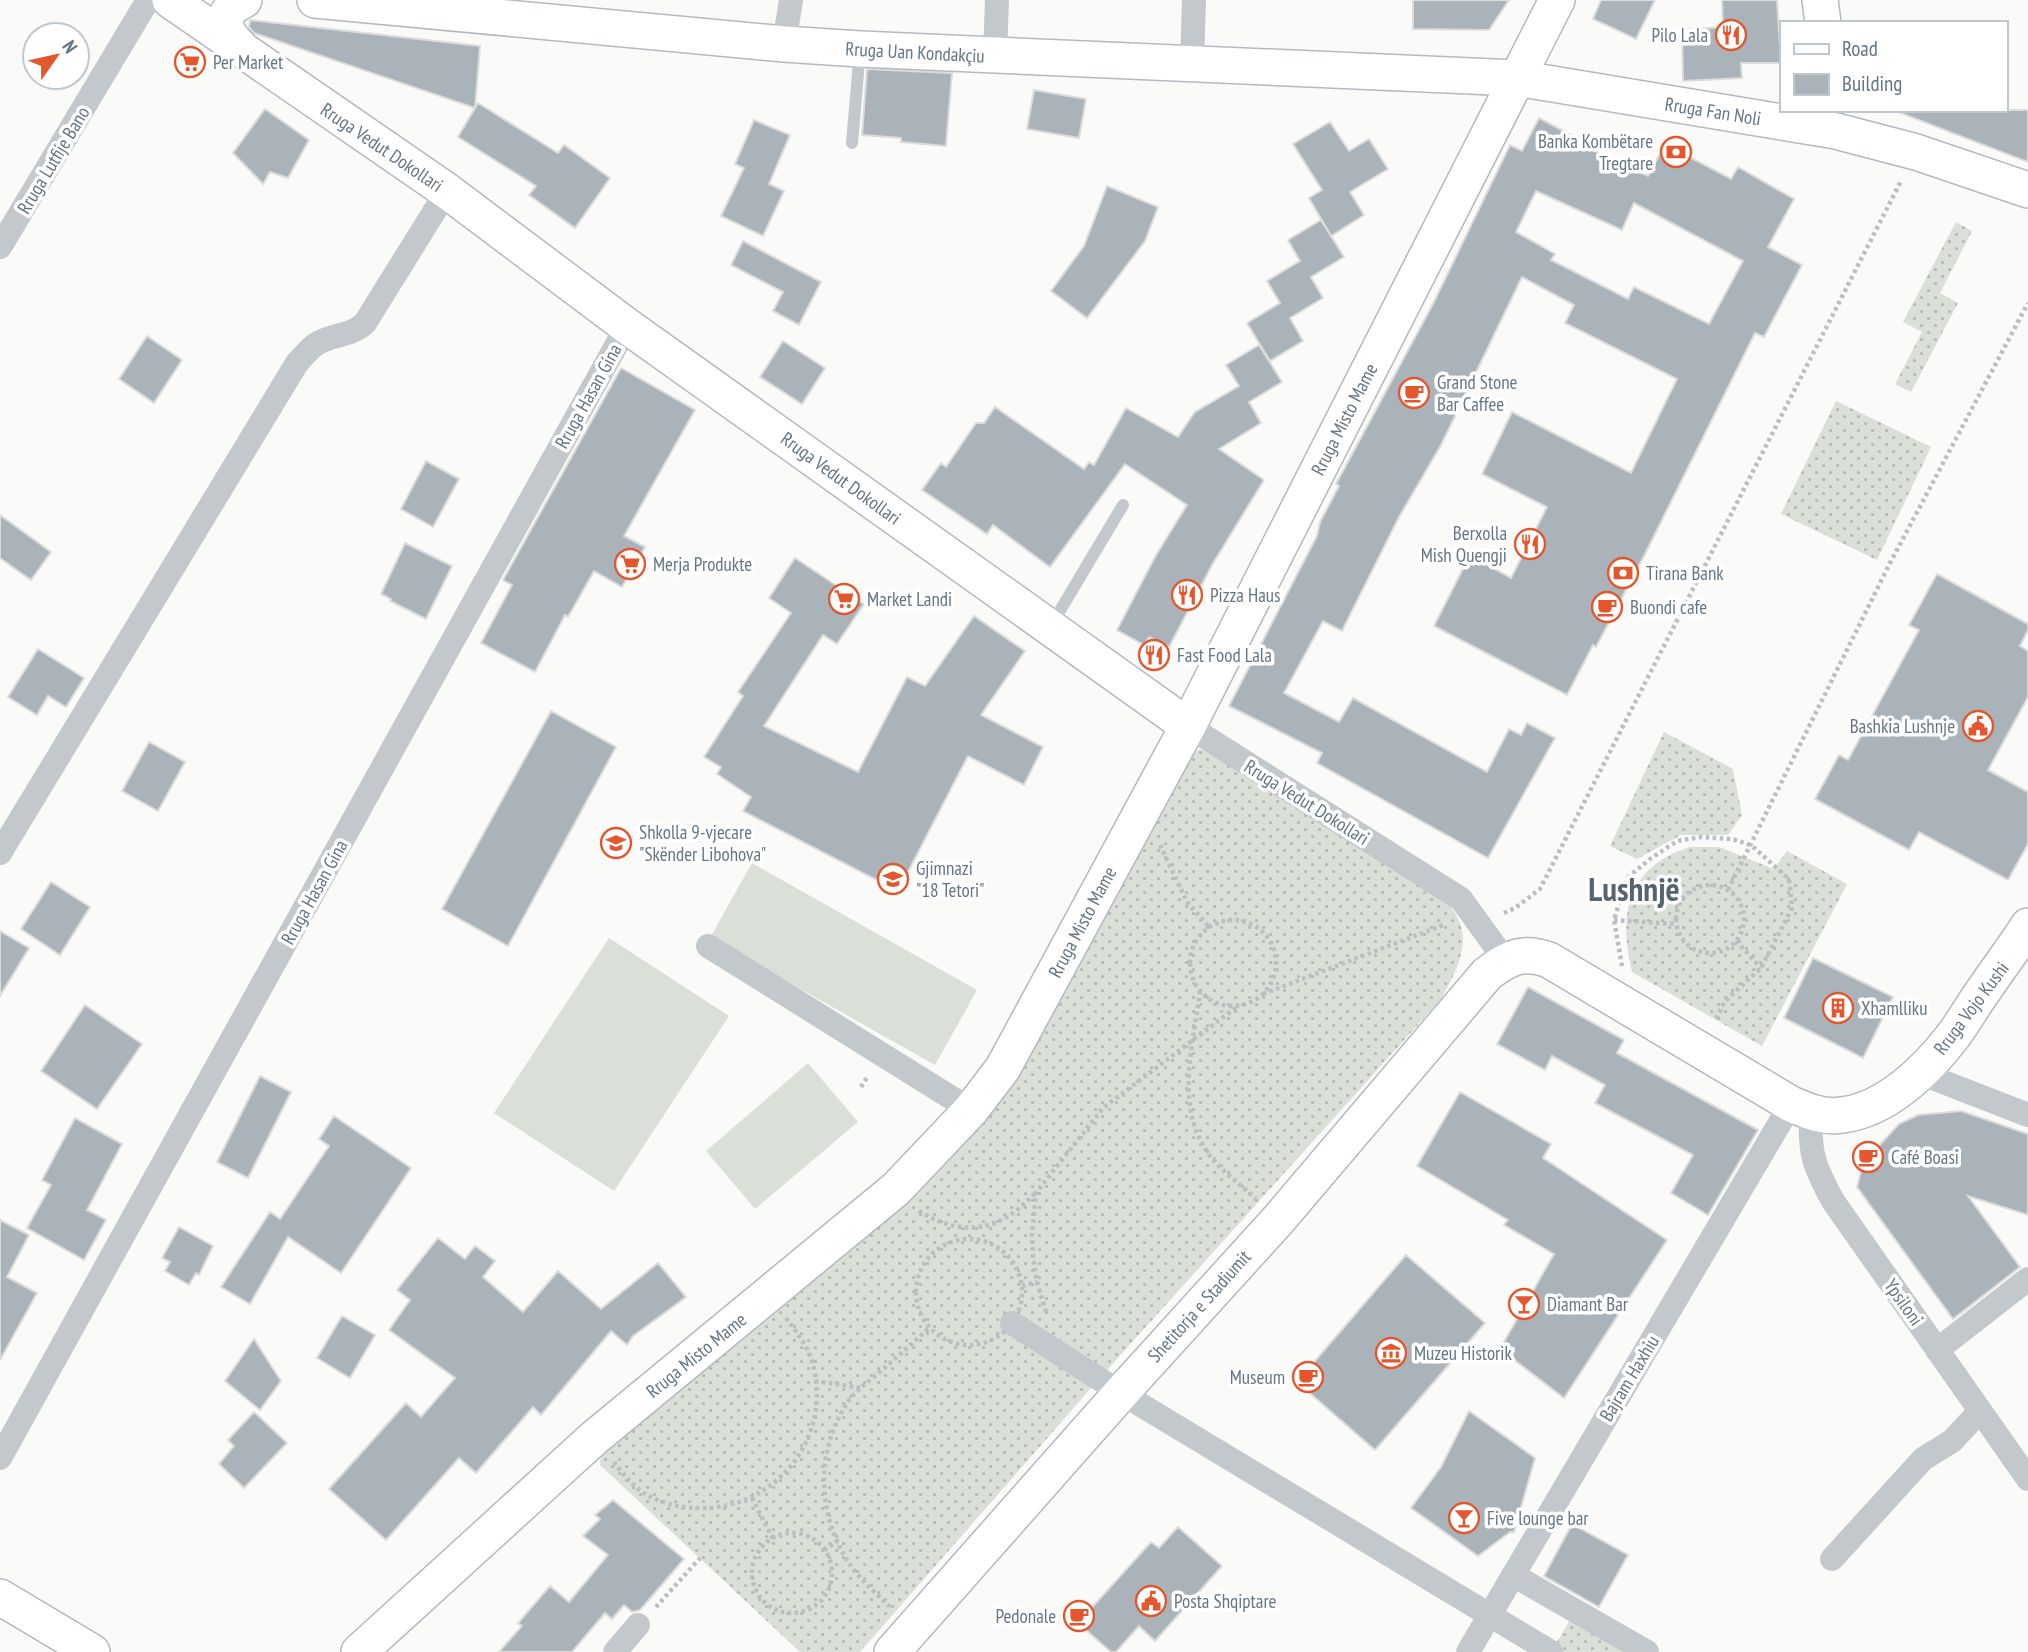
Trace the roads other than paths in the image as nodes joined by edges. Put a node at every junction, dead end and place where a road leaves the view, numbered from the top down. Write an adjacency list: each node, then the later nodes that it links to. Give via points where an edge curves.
1 (148, 0): 21 (street, Rruga Lutfije Bano)
2 (170, 0): 12 (main road, Rruga Vedut Dokollari)
3 (244, 0): 12 (main road, via 230,8 226,17 229,34)
4 (315, 0): 11 (main road, Rruga Uan Kondakçiu)
5 (791, 0): 11 (street)
6 (997, 0): 14 (street)
7 (1194, 0): 15 (street)
8 (1557, 0): 16 (main road, Rruga Misto Mame)
9 (1820, 0): 10 (main road)
10 (1823, 21)
11 (784, 44): 13 (main road, Rruga Uan Kondakçiu)
12 (241, 48): 20 (main road, Rruga Vedut Dokollari)
13 (860, 49): 14 (main road, Rruga Uan Kondakçiu); 18 (lane)
14 (995, 55): 15 (main road, Rruga Uan Kondakçiu)
15 (1192, 64): 16 (main road, Rruga Uan Kondakçiu)
16 (1516, 78): 17 (main road, Rruga Fan Noli); 25 (main road, Rruga Misto Mame)
17 (1835, 121): 19 (main road, Rruga Fan Noli)
18 (852, 143)
19 (2028, 190)
20 (447, 191): 22 (main road, Rruga Vedut Dokollari); 26 (street, via 365,323 355,333 315,344 297,363)
21 (0, 247)
22 (627, 326): 24 (main road, Rruga Vedut Dokollari); 39 (street, Rruga Hasan Gina)
23 (1123, 505): 24 (lane)
24 (1050, 628): 25 (main road, Rruga Vedut Dokollari)
25 (1188, 726): 29 (street, Rruga Vedut Dokollari, via 1461,899); 32 (main road, Rruga Misto Mame, via 1003,1068)
26 (0, 853)
27 (2028, 926): 30 (main road, Rruga Vojo Kushi, via 1952,1037)
28 (708, 946): 32 (street)
29 (1505, 960): 31 (main road, via 1521,955 1549,960); 37 (main road, Shetitorja e Stadiumit)
30 (1920, 1073): 31 (main road, Rruga Vojo Kushi, via 1869,1109 1841,1116); 33 (street)
31 (1801, 1109): 36 (street, Ypsiloni, via 1815,1167 1833,1201); 42 (street, Bajram Haxhiu)
32 (971, 1110): 48 (main road, Rruga Misto Mame, via 896,1189 594,1438)
33 (2028, 1115)
34 (2028, 1279): 36 (street)
35 (1012, 1323): 37 (street)
36 (1937, 1350): 38 (street, Ypsiloni)
37 (1121, 1393): 44 (street); 46 (main road, Shetitorja e Stadiumit)
38 (1980, 1411): 40 (street, Ypsiloni); 41 (street, via 1952,1441 1923,1459)
39 (0, 1458)
40 (2028, 1479)
41 (1832, 1559)
42 (1513, 1575): 44 (street, Bajram Haxhiu); 52 (street)
43 (0, 1597): 47 (main road)
44 (1489, 1615): 50 (street, Bajram Haxhiu); 51 (street)
45 (638, 1626): 49 (street)
46 (902, 1640)
47 (92, 1652)
48 (359, 1652)
49 (615, 1652)
50 (1468, 1652)
51 (1551, 1652)
52 (1647, 1652)

